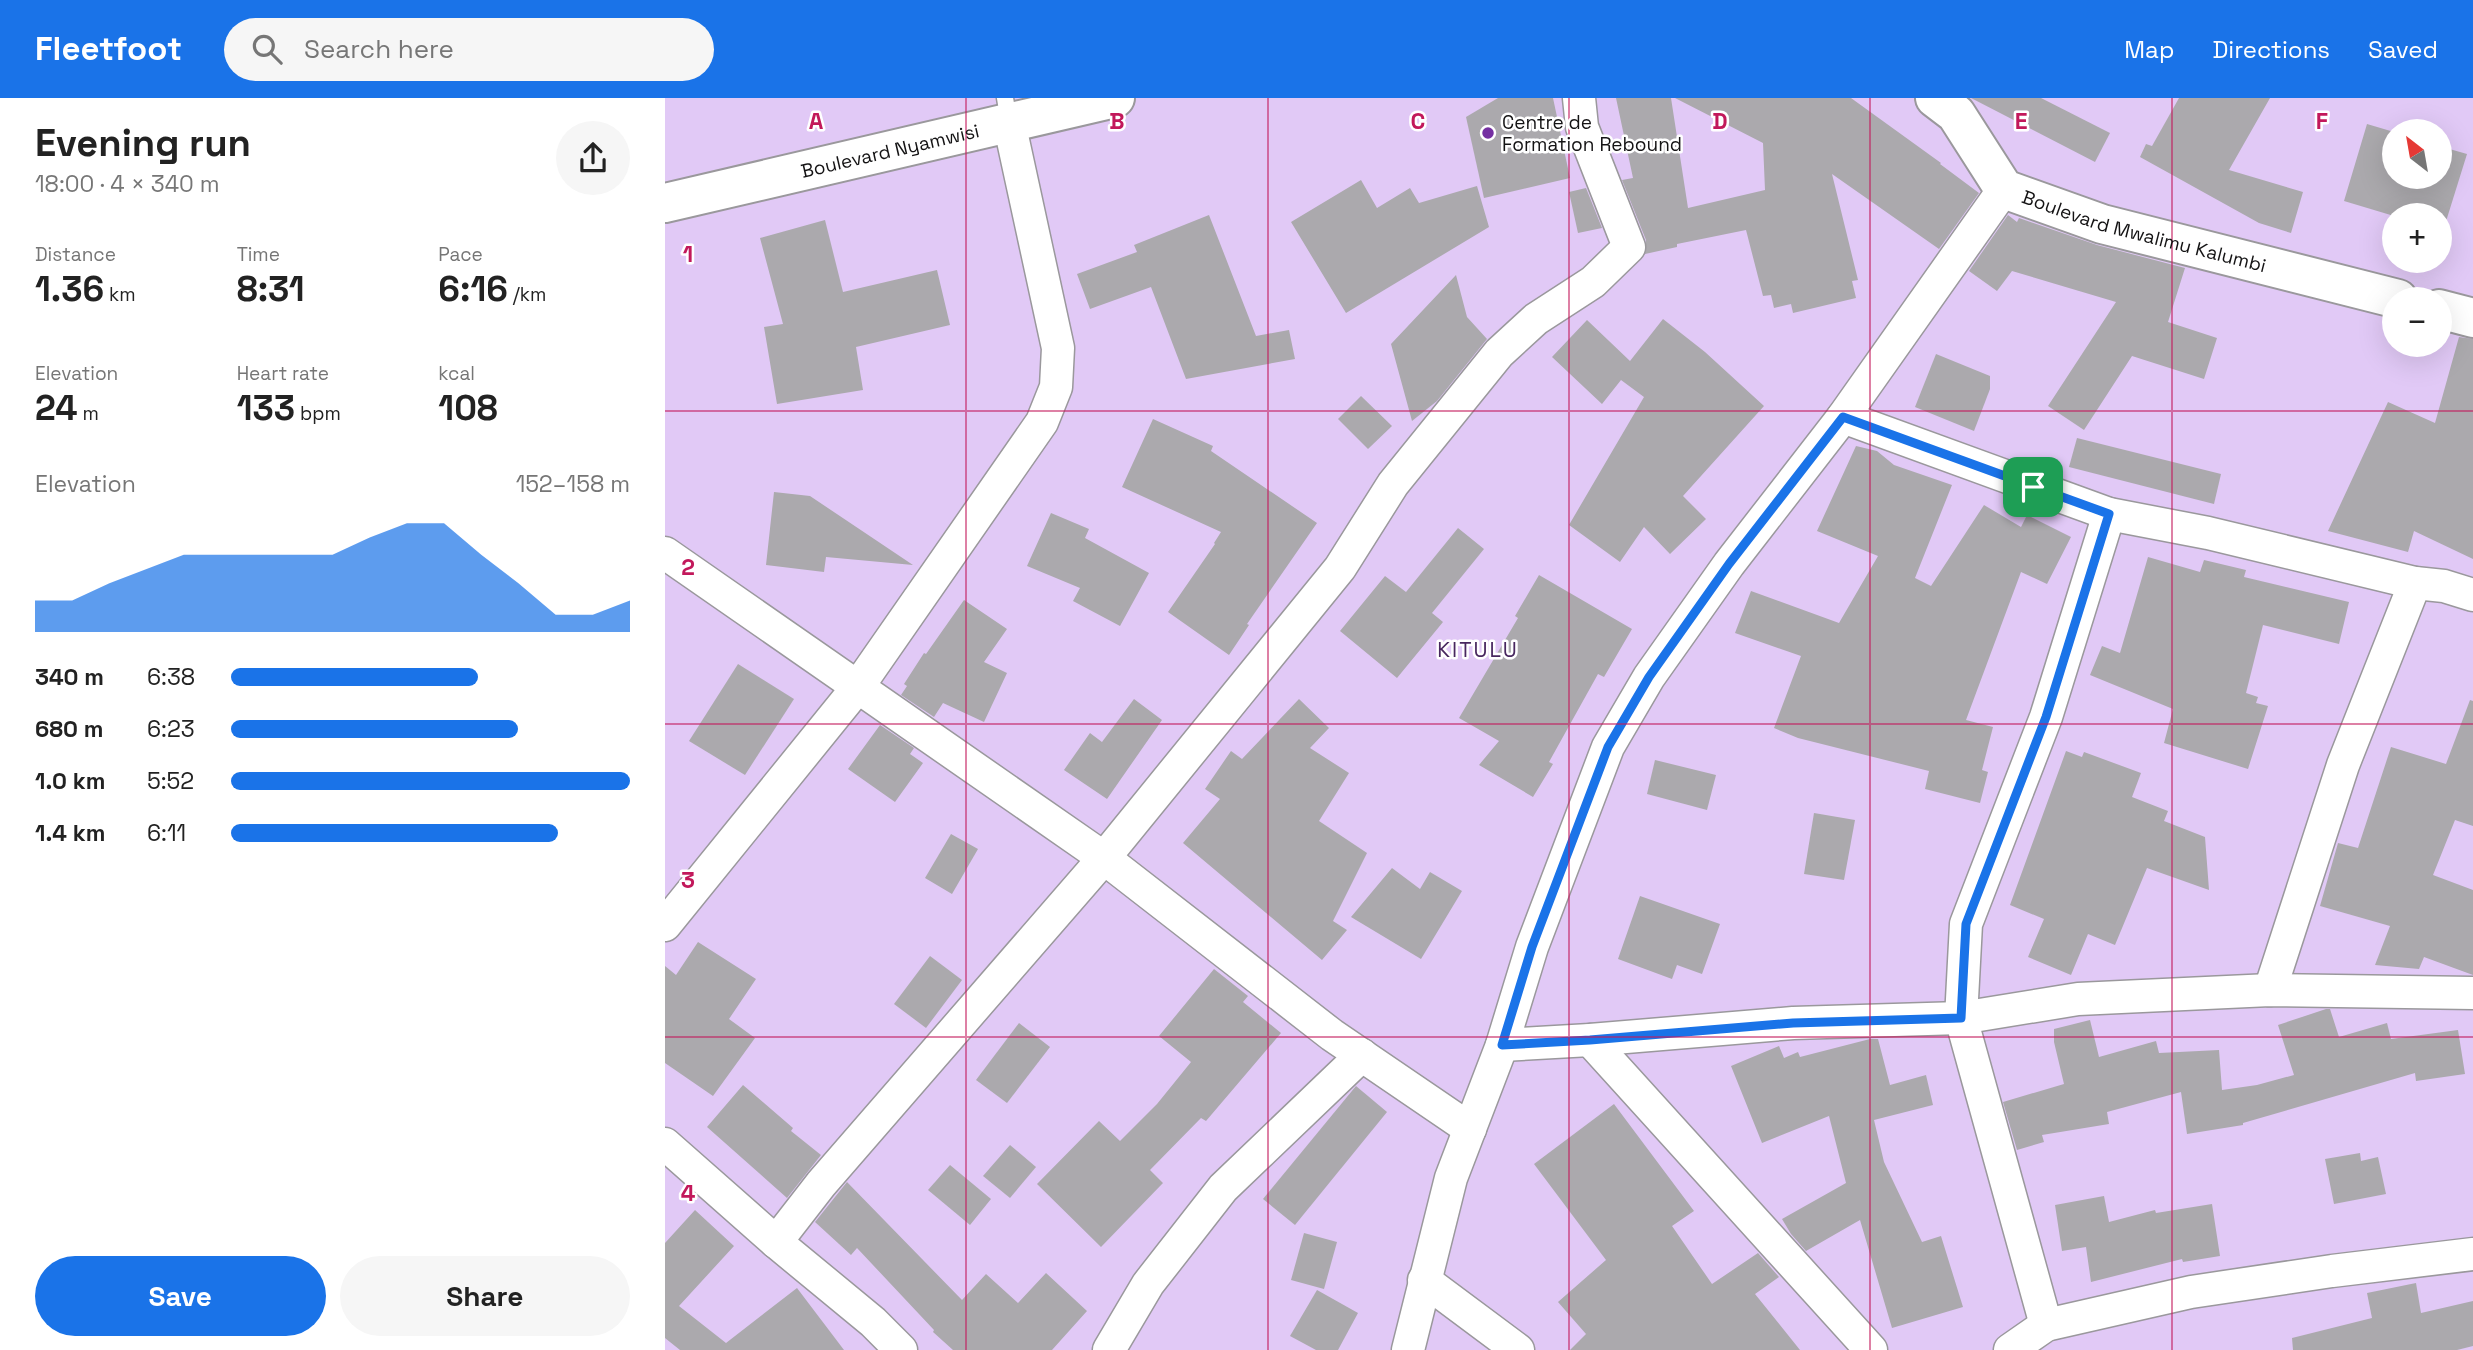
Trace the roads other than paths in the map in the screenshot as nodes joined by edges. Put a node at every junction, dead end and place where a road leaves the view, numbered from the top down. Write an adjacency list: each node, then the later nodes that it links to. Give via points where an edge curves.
1 (1115, 98): 4 (street, Boulevard Nyamwisi)
2 (1579, 98): 16 (street, via 1582,127 1629,247 1593,282 1536,319 1499,353 1393,484 1340,568)
3 (1948, 103): 5 (street, Boulevard Mwalimu Kalumbi)
4 (1007, 110): 6 (street, Boulevard Nyamwisi); 15 (street, via 1058,348 1056,387 1042,422)
5 (2004, 189): 7 (street, Boulevard Mwalimu Kalumbi, via 2102,224); 10 (street)
6 (665, 203)
7 (2382, 295)
8 (2452, 312): 9 (street)
9 (2473, 318)
10 (1843, 417): 11 (street); 22 (street, via 1729,564 1649,677 1608,747 1532,947)
11 (2109, 514): 13 (street); 20 (street, via 2046,717 1966,924)
12 (665, 553): 15 (street)
13 (2415, 583): 14 (street); 18 (street, via 2343,765)
14 (2473, 595)
15 (857, 688): 16 (street); 17 (street)
16 (1104, 858): 23 (street); 26 (street)
17 (665, 925)
18 (2270, 990): 19 (street); 20 (street, via 2078,999)
19 (2473, 993)
20 (1961, 1018): 21 (street, via 1793,1023); 29 (street)
21 (1590, 1040): 22 (street); 34 (street)
22 (1502, 1045): 24 (street)
23 (1362, 1055): 24 (street); 31 (street, via 1223,1188 1148,1284)
24 (1470, 1129): 28 (street, via 1451,1178)
25 (665, 1144): 26 (street)
26 (776, 1242): 30 (street)
27 (2473, 1254): 29 (street, via 2191,1292)
28 (1424, 1280): 32 (street); 33 (street)
29 (2057, 1333): 35 (street)
30 (901, 1350)
31 (1109, 1350)
32 (1408, 1350)
33 (1518, 1350)
34 (1871, 1350)
35 (2010, 1350)

